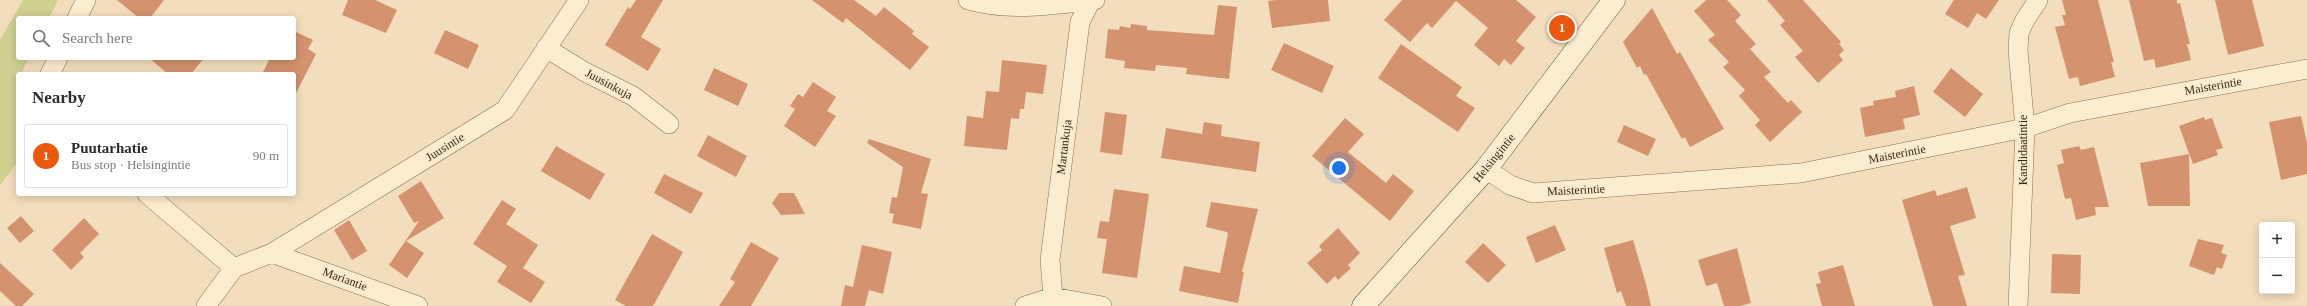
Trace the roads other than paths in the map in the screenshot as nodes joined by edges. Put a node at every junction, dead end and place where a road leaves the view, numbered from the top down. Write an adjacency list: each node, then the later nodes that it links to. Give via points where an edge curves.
1 (86, 0): 8 (street)
2 (579, 0): 9 (street, Juusintie)
3 (968, 0): 4 (street, via 1006,7)
4 (1091, 0): 5 (street); 19 (street, Martankuja, via 1080,22 1050,260)
5 (1095, 0)
6 (1614, 0): 15 (main road, Helsingintie)
7 (2038, 0): 14 (street, Kandidaatintie, via 2019,33 2018,50)
8 (78, 16)
9 (546, 48): 13 (street, Juusinkuja, via 585,72 634,96); 17 (street, Juusintie, via 505,110)
10 (57, 60): 12 (street)
11 (2307, 69): 14 (street, Maisterintie, via 2070,113)
12 (51, 72)
13 (669, 124)
14 (2025, 128): 15 (street, Maisterintie, via 1801,173 1646,186 1533,192 1510,185); 25 (street, Kandidaatintie)
15 (1486, 169): 24 (main road, Helsingintie)
16 (149, 196): 18 (street)
17 (272, 253): 18 (street, Juusintie); 21 (street, Mariantie)
18 (234, 268): 20 (street)
19 (1053, 297): 22 (street); 23 (street)
20 (206, 306)
21 (418, 306)
22 (1025, 306)
23 (1102, 306)
24 (1363, 306)
25 (2018, 306)

